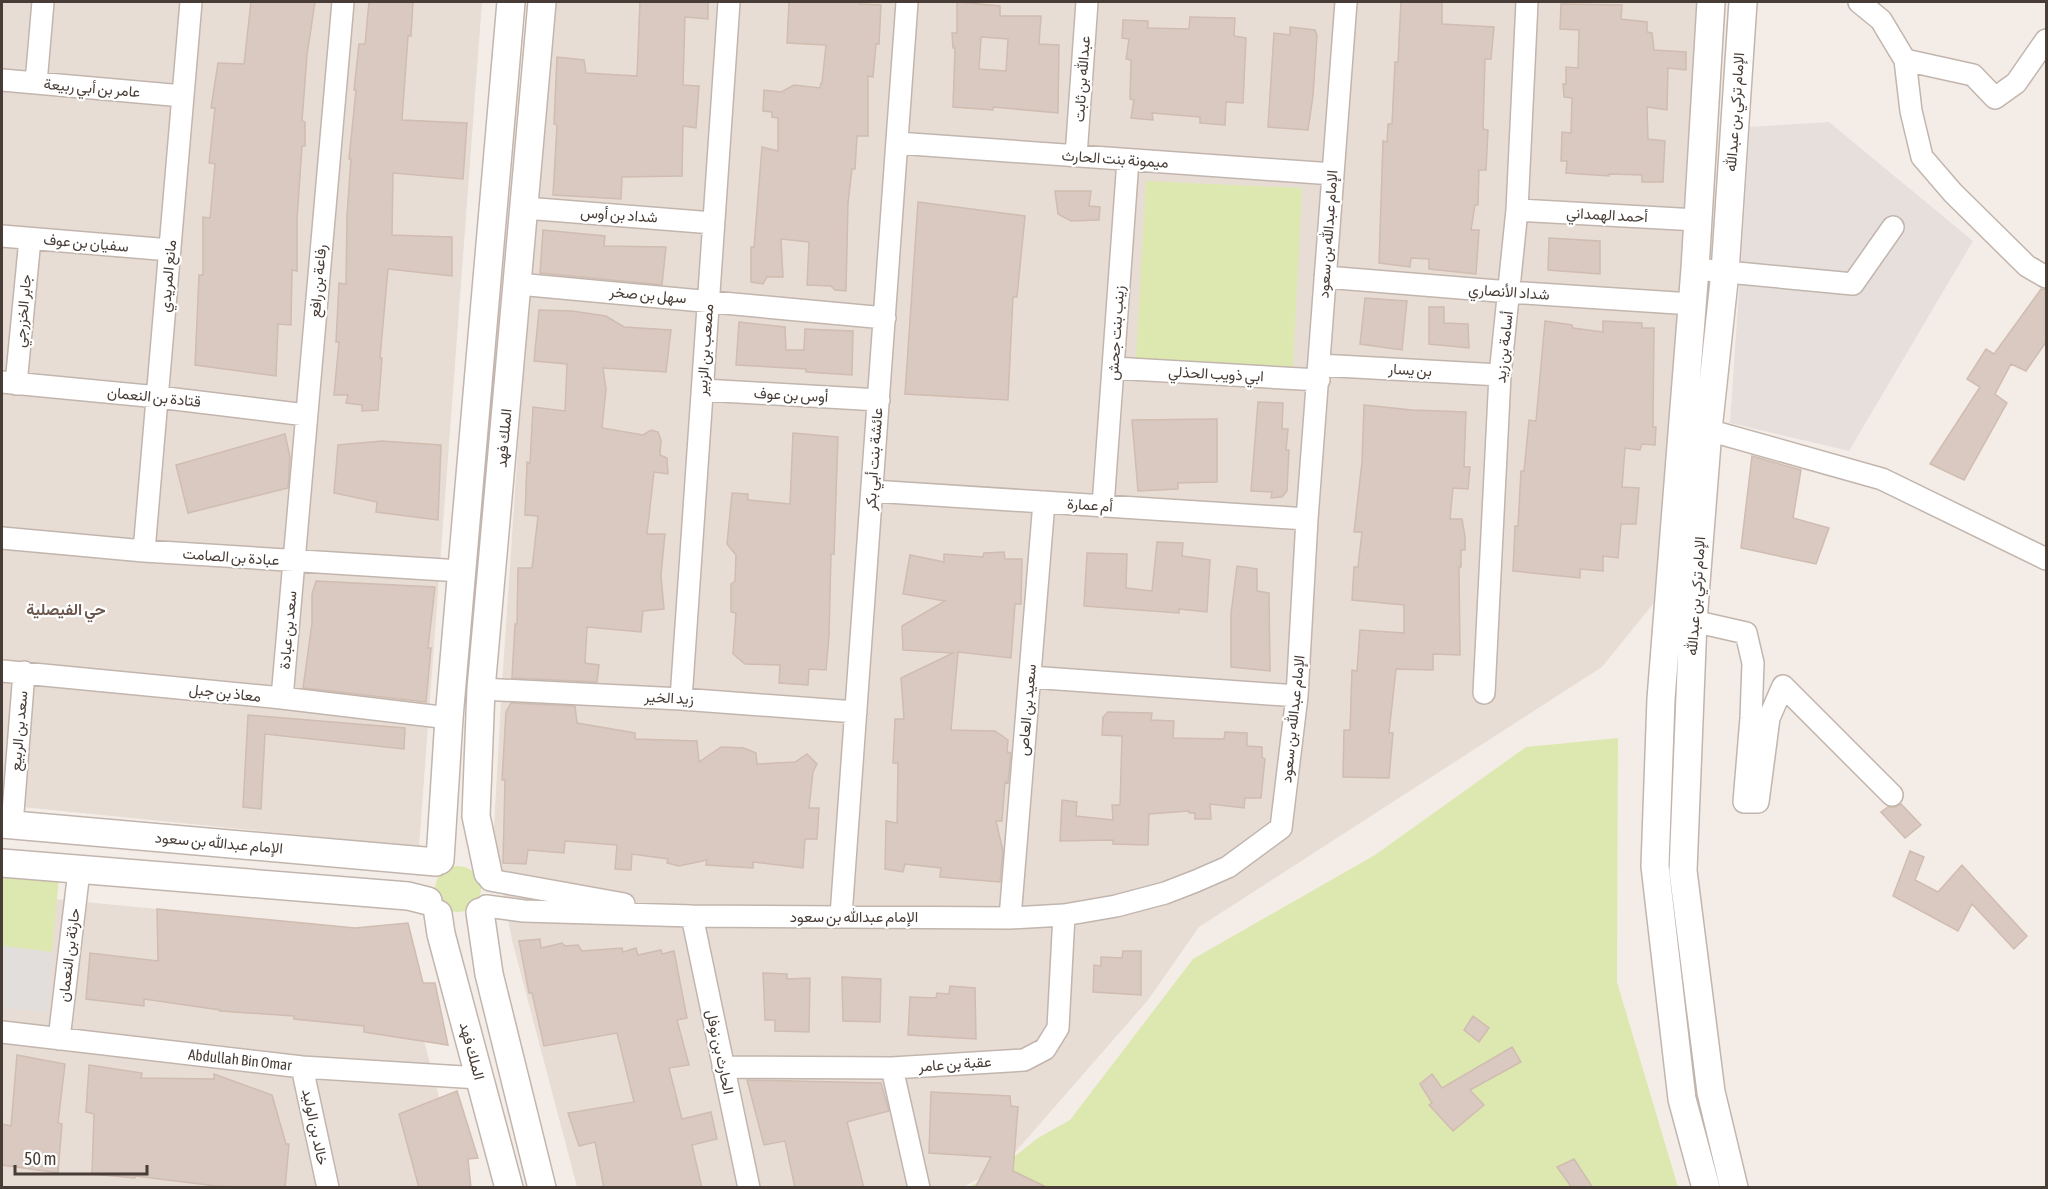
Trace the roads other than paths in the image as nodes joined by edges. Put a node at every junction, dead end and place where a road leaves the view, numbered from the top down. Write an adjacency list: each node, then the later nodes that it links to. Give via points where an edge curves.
1 (43, 2): 17 (street)
2 (191, 2): 18 (street, مانع المريدي)
3 (343, 2): 47 (street, رفاعة بن رافع)
4 (511, 2): 57 (street, الملك فهد)
5 (542, 2): 23 (street, الملك فهد)
6 (729, 2): 26 (street, مصعب بن الزبير)
7 (907, 2): 19 (street, عائشة بنت أبي بكر)
8 (1087, 2): 20 (street, عبدالله بن ثابت)
9 (1346, 2): 22 (street, الإمام عبدالله بن سعود)
10 (1527, 2): 24 (street, أسامة بن زيد)
11 (1710, 2): 25 (street, الإمام تركي بن عبدالله)
12 (1743, 2): 32 (street, الإمام تركي بن عبدالله)
13 (1859, 2): 15 (street, via 1881,20)
14 (2046, 40): 15 (street, via 2016,83 1995,98 1973,75)
15 (1905, 60): 34 (street, via 1922,157 2027,266)
16 (2, 81): 17 (street, عامر بن أبي ربيعة)
17 (36, 83): 18 (street, عامر بن أبي ربيعة)
18 (183, 96): 30 (street, مانع المريدي)
19 (897, 143): 20 (street, ميمونة بنت الحارث); 39 (street, عائشة بنت أبي بكر)
20 (1076, 156): 21 (street, ميمونة بنت الحارث)
21 (1128, 160): 22 (street, ميمونة بنت الحارث); 40 (street, زينب بنت جحش)
22 (1333, 174): 33 (street, الإمام عبدالله بن سعود)
23 (525, 208): 26 (street, شداد بن أوس); 35 (street, الملك فهد)
24 (1517, 210): 25 (street, أحمد الهمداني); 36 (street, أسامة بن زيد)
25 (1697, 220): 31 (street, الإمام تركي بن عبدالله)
26 (713, 223): 37 (street, مصعب بن الزبير)
27 (1893, 227): 32 (street, via 1853,284)
28 (2, 236): 29 (street, سفيان بن عوف)
29 (30, 238): 30 (street, سفيان بن عوف); 43 (street, جابر الخزرجي)
30 (170, 250): 45 (street, مانع المريدي)
31 (1695, 270): 32 (street); 38 (street, الإمام تركي بن عبدالله)
32 (1725, 272): 48 (street, الإمام تركي بن عبدالله)
33 (1325, 277): 36 (street, شداد الأنصاري); 41 (street, الإمام عبدالله بن سعود)
34 (2046, 277)
35 (518, 284): 37 (street, سهل بن صخر); 62 (street, الملك فهد)
36 (1510, 292): 38 (street, شداد الأنصاري); 42 (street, أسامة بن زيد)
37 (709, 300): 39 (street, سهل بن صخر); 44 (street, مصعب بن الزبير)
38 (1692, 304): 92 (street, الإمام تركي بن عبدالله, via 1661,699 1655,866 1682,1099)
39 (885, 318): 46 (street, عائشة بنت أبي بكر)
40 (1113, 368): 41 (street, ابي ذويب الحذلي); 51 (street, زينب بنت جحش)
41 (1319, 373): 42 (street, بن يسار); 52 (street, الإمام عبدالله بن سعود)
42 (1500, 375): 63 (street, أسامة بن زيد)
43 (9, 383): 45 (street, قتادة بن النعمان)
44 (703, 390): 46 (street, أوس بن عوف); 66 (street, مصعب بن الزبير)
45 (158, 397): 47 (street, قتادة بن النعمان); 54 (street, مانع المريدي)
46 (879, 400): 49 (street, عائشة بنت أبي بكر)
47 (306, 415): 56 (street, رفاعة بن رافع)
48 (1708, 430): 55 (street, via 1881,478); 58 (street, الإمام تركي بن عبدالله)
49 (872, 491): 50 (street, أم عمارة); 67 (street, عائشة بنت أبي بكر)
50 (1044, 502): 51 (street, أم عمارة); 61 (street, سعيد بن العاص)
51 (1103, 506): 52 (street, أم عمارة)
52 (1307, 519): 64 (street, الإمام عبدالله بن سعود)
53 (2, 538): 54 (street, عبادة بن الصامت)
54 (144, 551): 56 (street, عبادة بن الصامت)
55 (2046, 559)
56 (294, 561): 57 (street, عبادة بن الصامت); 65 (street, سعد بن عبادة)
57 (461, 570): 68 (street, الملك فهد)
58 (1693, 621): 69 (street, via 1746,633 1753,663 1744,802 1758,802 1769,718 1783,686); 93 (street, الإمام تركي بن عبدالله, via 1683,871 1711,1092)
59 (2, 670): 60 (street, معاذ بن جبل)
60 (24, 672): 65 (street, معاذ بن جبل); 70 (street, سعد بن الربيع)
61 (1030, 677): 64 (street); 80 (street, سعيد بن العاص)
62 (481, 689): 66 (street, زيد الخير); 74 (street, الملك فهد, via 476,816)
63 (1484, 693)
64 (1297, 696): 77 (street, الإمام عبدالله بن سعود, via 1281,828 1228,867 1196,881 1116,906)
65 (282, 698): 68 (street, معاذ بن جبل)
66 (681, 699): 67 (street, زيد الخير)
67 (856, 712): 79 (street, عائشة بنت أبي بكر)
68 (449, 718): 71 (street, الملك فهد)
69 (1892, 795)
70 (7, 825): 71 (street, الإمام عبدالله بن سعود)
71 (438, 861): 74 (street, via 454,854 465,855 482,865); 75 (street, via 424,884)
72 (2, 863): 73 (street)
73 (79, 871): 75 (street, via 408,896); 82 (street, حارثة بن النعمان)
74 (489, 876): 76 (street, via 491,888); 78 (street, الإمام عبدالله بن سعود)
75 (433, 907): 76 (street, via 456,920); 86 (street, الملك فهد)
76 (483, 909): 78 (street, الإمام عبدالله بن سعود); 89 (street, via 489,974)
77 (1064, 915): 80 (street, الإمام عبدالله بن سعود); 85 (street, عقبة بن عامر, via 1058,1028 1045,1049 1024,1060)
78 (692, 916): 79 (street, الإمام عبدالله بن سعود); 84 (street, الحارث بن نوفل)
79 (841, 916): 80 (street, الإمام عبدالله بن سعود)
80 (1010, 918)
81 (2, 1032): 82 (street, Abdullah Bin Omar)
82 (59, 1039): 83 (street, Abdullah Bin Omar)
83 (302, 1066): 86 (street, Abdullah Bin Omar); 87 (street, خالد بن الوليد)
84 (723, 1067): 85 (street, عقبة بن عامر); 90 (street, الحارث بن نوفل)
85 (892, 1068): 91 (street)
86 (479, 1078): 88 (street, الملك فهد)
87 (327, 1188)
88 (509, 1188)
89 (542, 1188)
90 (748, 1188)
91 (919, 1188)
92 (1706, 1188)
93 (1734, 1188)

